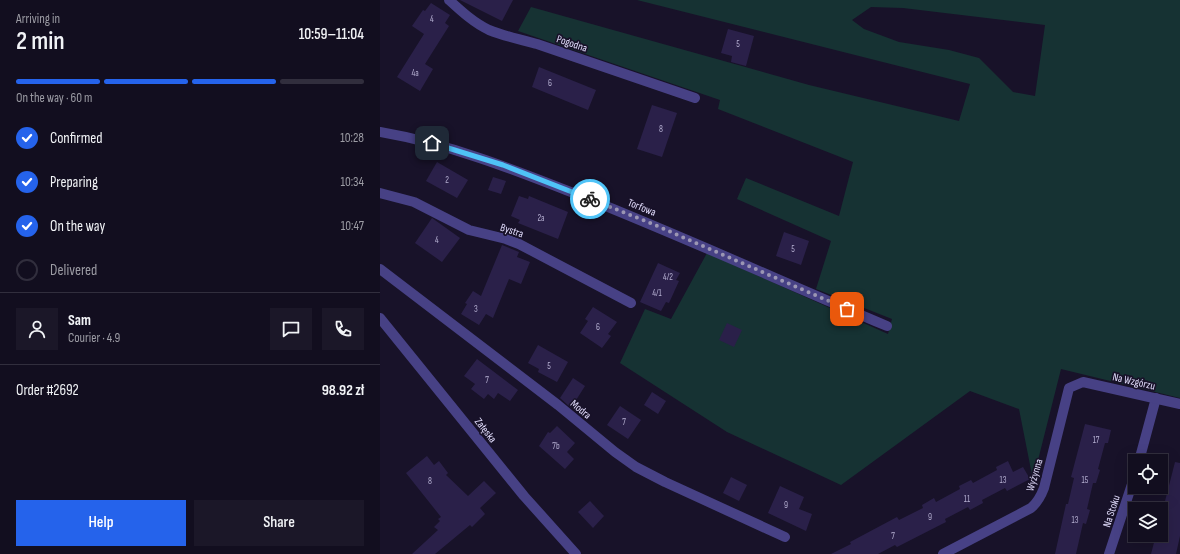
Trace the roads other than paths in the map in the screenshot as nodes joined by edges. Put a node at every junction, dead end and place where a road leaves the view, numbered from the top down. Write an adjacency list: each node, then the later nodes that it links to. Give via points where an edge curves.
1 (449, 0): 2 (street, Pogodna, via 464,14 488,29)
2 (695, 98)
3 (380, 132): 8 (street, Torfowa, via 442,146 503,165 648,222)
4 (380, 193): 6 (street, Bystra, via 414,202 469,230 519,244)
5 (380, 269): 14 (street, Modra, via 636,467)
6 (632, 303)
7 (380, 318): 15 (street, Załęska, via 524,496)
8 (887, 326)
9 (1084, 382): 10 (street, Na Wzgórzu); 16 (street, Wyżynna, via 1069,388 1042,496 1037,503)
10 (1156, 398): 11 (street, Na Wzgórzu); 12 (street)
11 (1180, 404)
12 (1141, 454)
13 (1129, 494): 17 (street, Na Stoku)
14 (785, 537)
15 (576, 554)
16 (942, 554)
17 (1109, 554)

